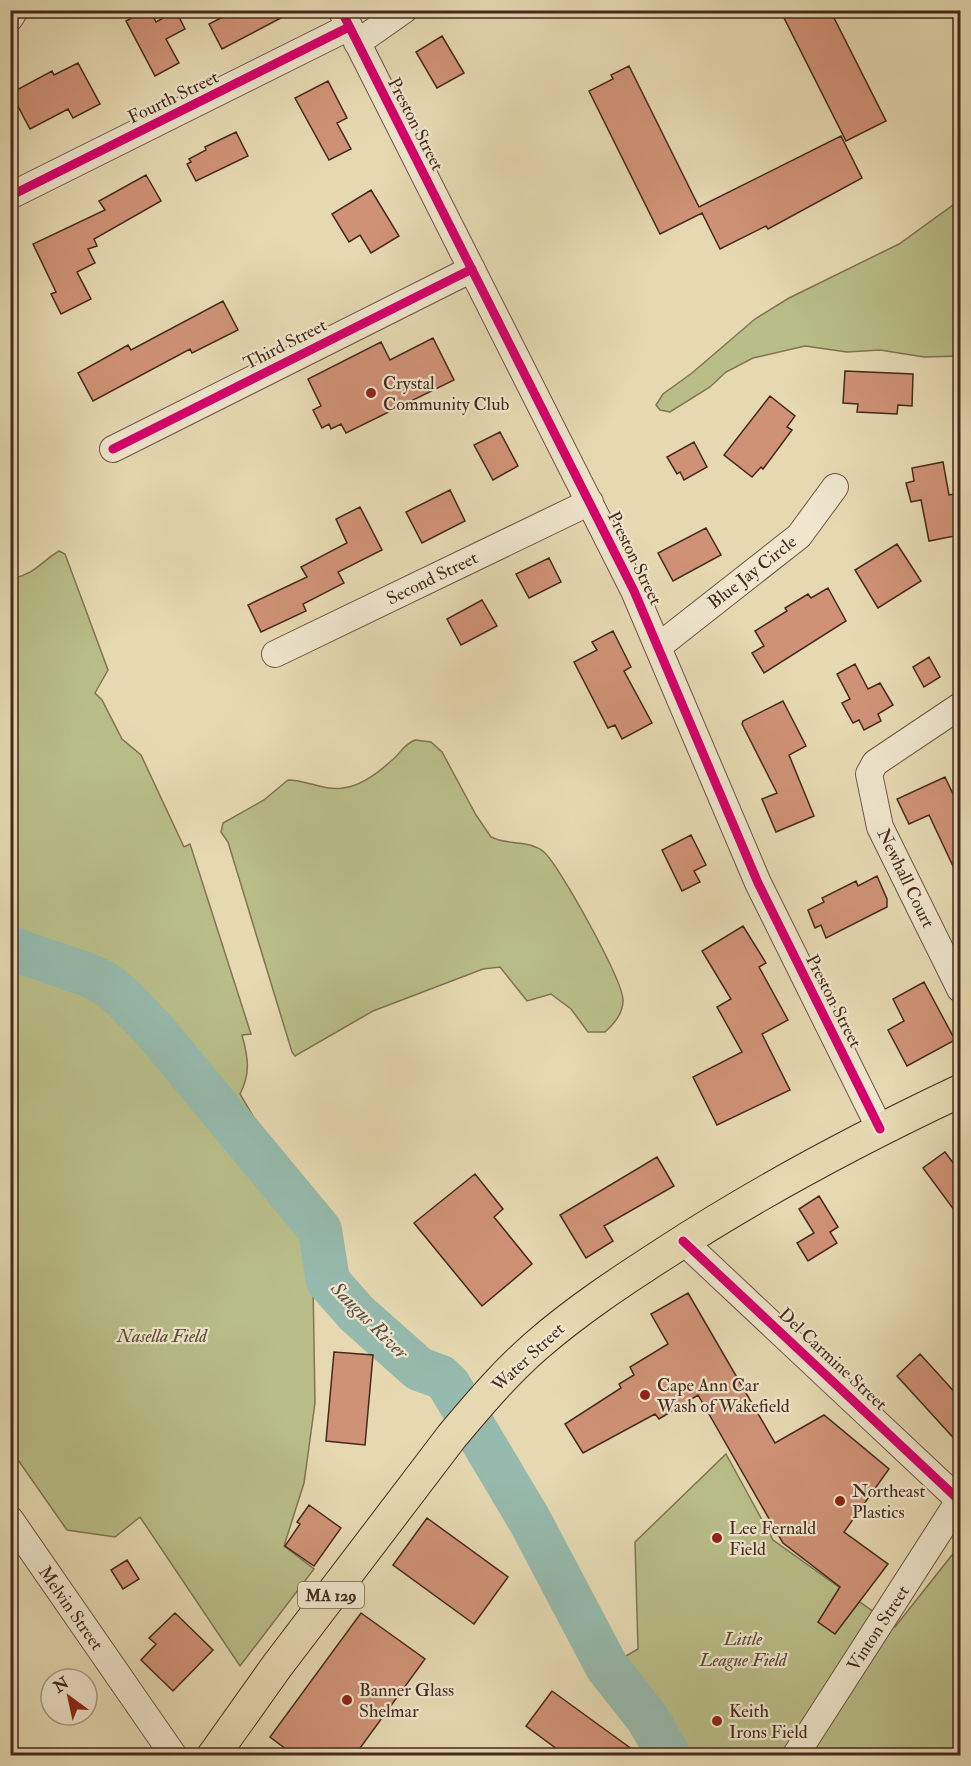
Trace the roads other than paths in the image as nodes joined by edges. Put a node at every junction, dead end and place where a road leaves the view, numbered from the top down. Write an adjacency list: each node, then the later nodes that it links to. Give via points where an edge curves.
1 (15, 10): 3 (street)
2 (404, 10): 4 (street, Fourth Street)
3 (10, 18)
4 (349, 27): 5 (street, Fourth Street); 6 (street, Preston Street)
5 (10, 196)
6 (472, 269): 7 (street, Third Street); 9 (street, Preston Street)
7 (113, 449)
8 (835, 487): 10 (street, Blue Jay Circle, via 799,536)
9 (590, 502): 10 (street, Preston Street); 11 (street, Second Street)
10 (658, 646): 15 (street, Preston Street, via 758,883)
11 (275, 654)
12 (960, 706): 13 (street, Newhall Court, via 875,763 869,781 880,827)
13 (960, 989)
14 (960, 1091): 15 (main road, Water Street / MA 129)
15 (880, 1129): 16 (main road, Water Street / MA 129, via 768,1188)
16 (683, 1241): 17 (street, Del Carmine Street); 20 (main road, Water Street / MA 129, via 564,1323 482,1401)
17 (960, 1500): 21 (street, Vinton Street)
18 (10, 1519): 19 (street, Melvin Street)
19 (174, 1755)
20 (213, 1755)
21 (795, 1755)

